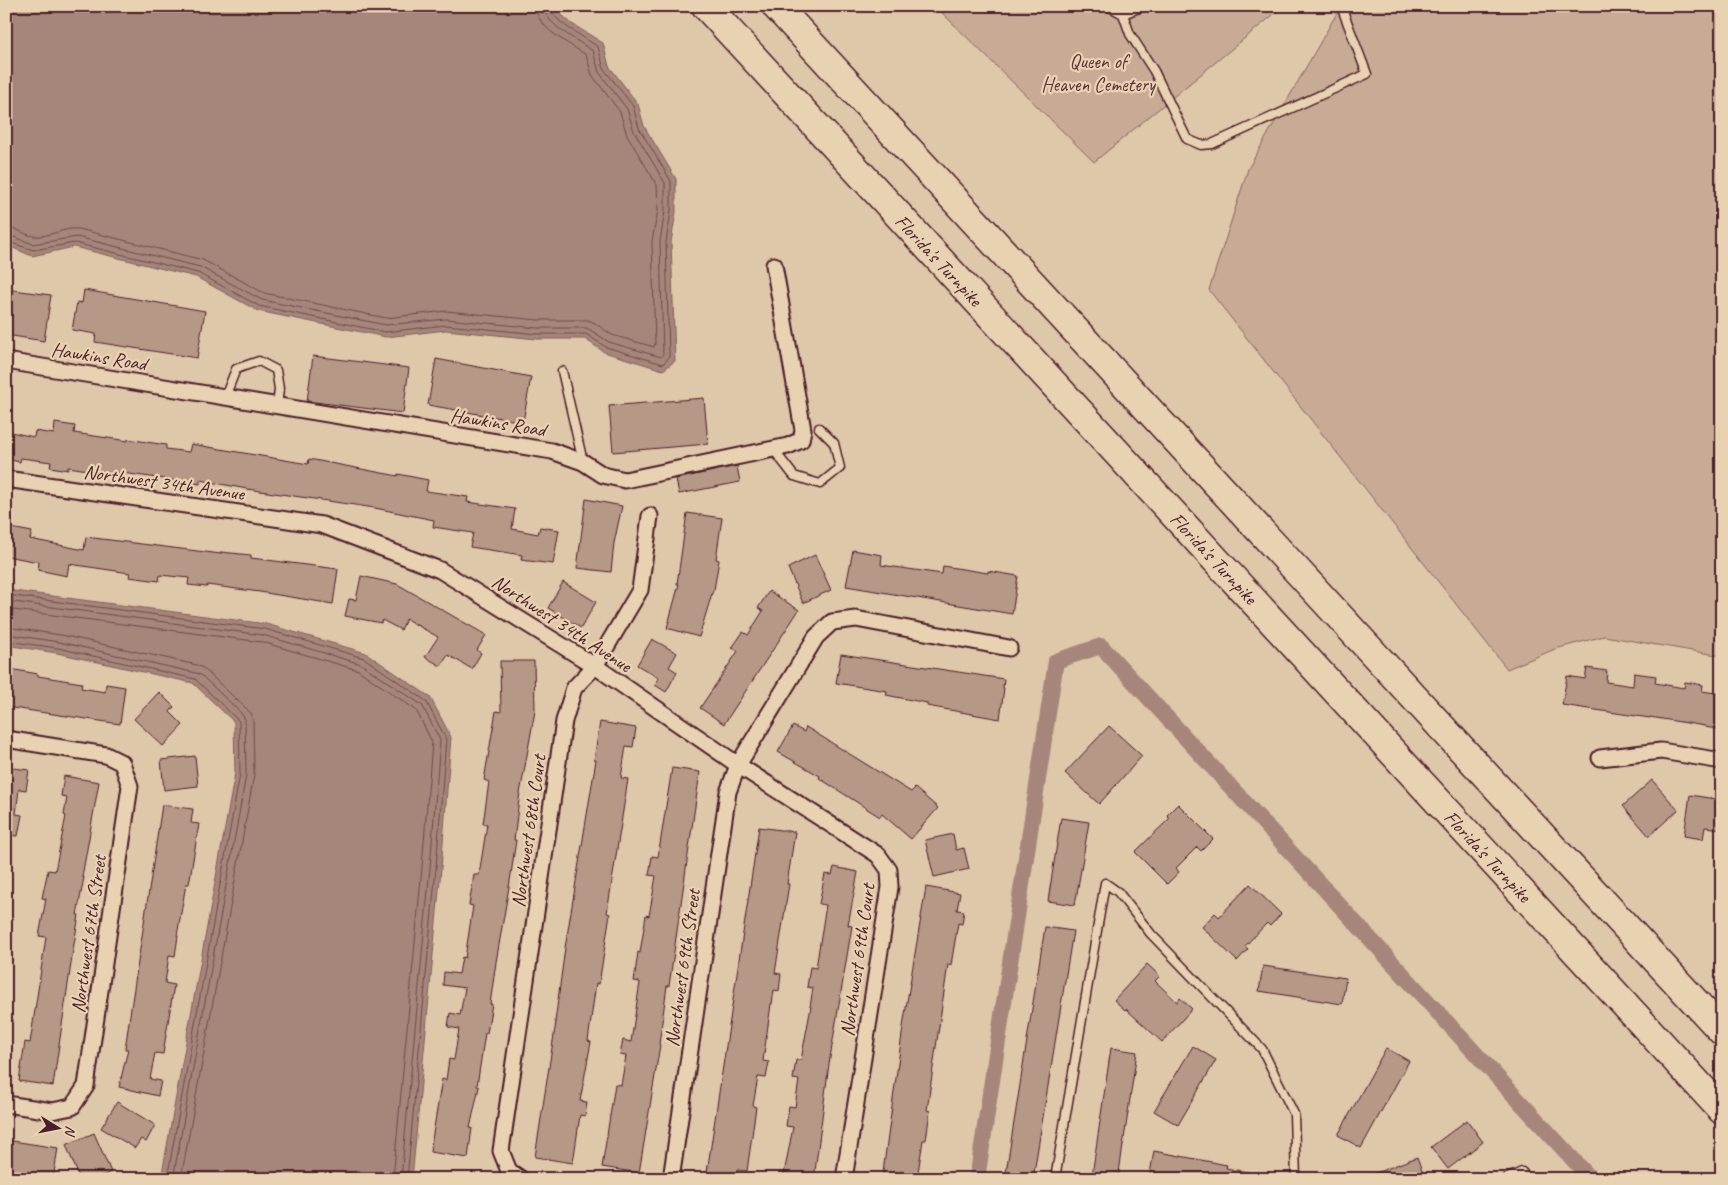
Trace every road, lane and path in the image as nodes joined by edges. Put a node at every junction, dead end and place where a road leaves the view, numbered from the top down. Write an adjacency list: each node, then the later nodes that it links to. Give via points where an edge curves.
1 (706, 6): 25 (highway, Florida's Turnpike)
2 (776, 6): 23 (highway)
3 (1108, 6): 6 (lane)
4 (1144, 6): 6 (lane)
5 (1341, 6): 6 (lane, via 1367,74 1212,144 1201,145 1187,138 1154,71 1130,34)
6 (1123, 14)
7 (774, 264): 13 (street, Hawkins Road, via 803,430 801,440)
8 (6, 361): 10 (street, Hawkins Road)
9 (562, 371): 14 (lane)
10 (224, 397): 11 (street, Hawkins Road); 11 (lane, via 236,369 259,361 276,370)
11 (277, 406): 14 (street, Hawkins Road, via 552,451)
12 (819, 428): 13 (lane, via 834,443 840,468 820,484 794,476)
13 (773, 449): 14 (street, Hawkins Road, via 625,480 604,475)
14 (583, 462)
15 (6, 479): 18 (street, Northwest 34th Avenue, via 322,525 440,570)
16 (650, 516): 18 (street, Northwest 68th Court, via 640,590)
17 (1009, 648): 22 (street, via 856,619 832,622 816,637)
18 (595, 666): 22 (street, Northwest 34th Avenue); 26 (street, Northwest 68th Court, via 574,688 564,721 502,1151)
19 (6, 738): 24 (street, Northwest 67th Street, via 106,756 122,763 130,786 86,1086 72,1107 52,1111)
20 (1600, 758): 21 (street, via 1661,751)
21 (1722, 762)
22 (738, 765): 27 (street, Northwest 69th Street, via 728,792); 28 (street, Northwest 69th Court, via 878,856 890,870 890,887)
23 (1722, 1031)
24 (6, 1104)
25 (1722, 1110)
26 (515, 1175)
27 (671, 1179)
28 (844, 1179)
29 (1055, 1179): 30 (lane, via 1105,883 1118,892 1150,934 1262,1050 1294,1114)
30 (1296, 1179)
31 (1505, 1179): 32 (lane, via 1522,1172)
32 (1528, 1179)

